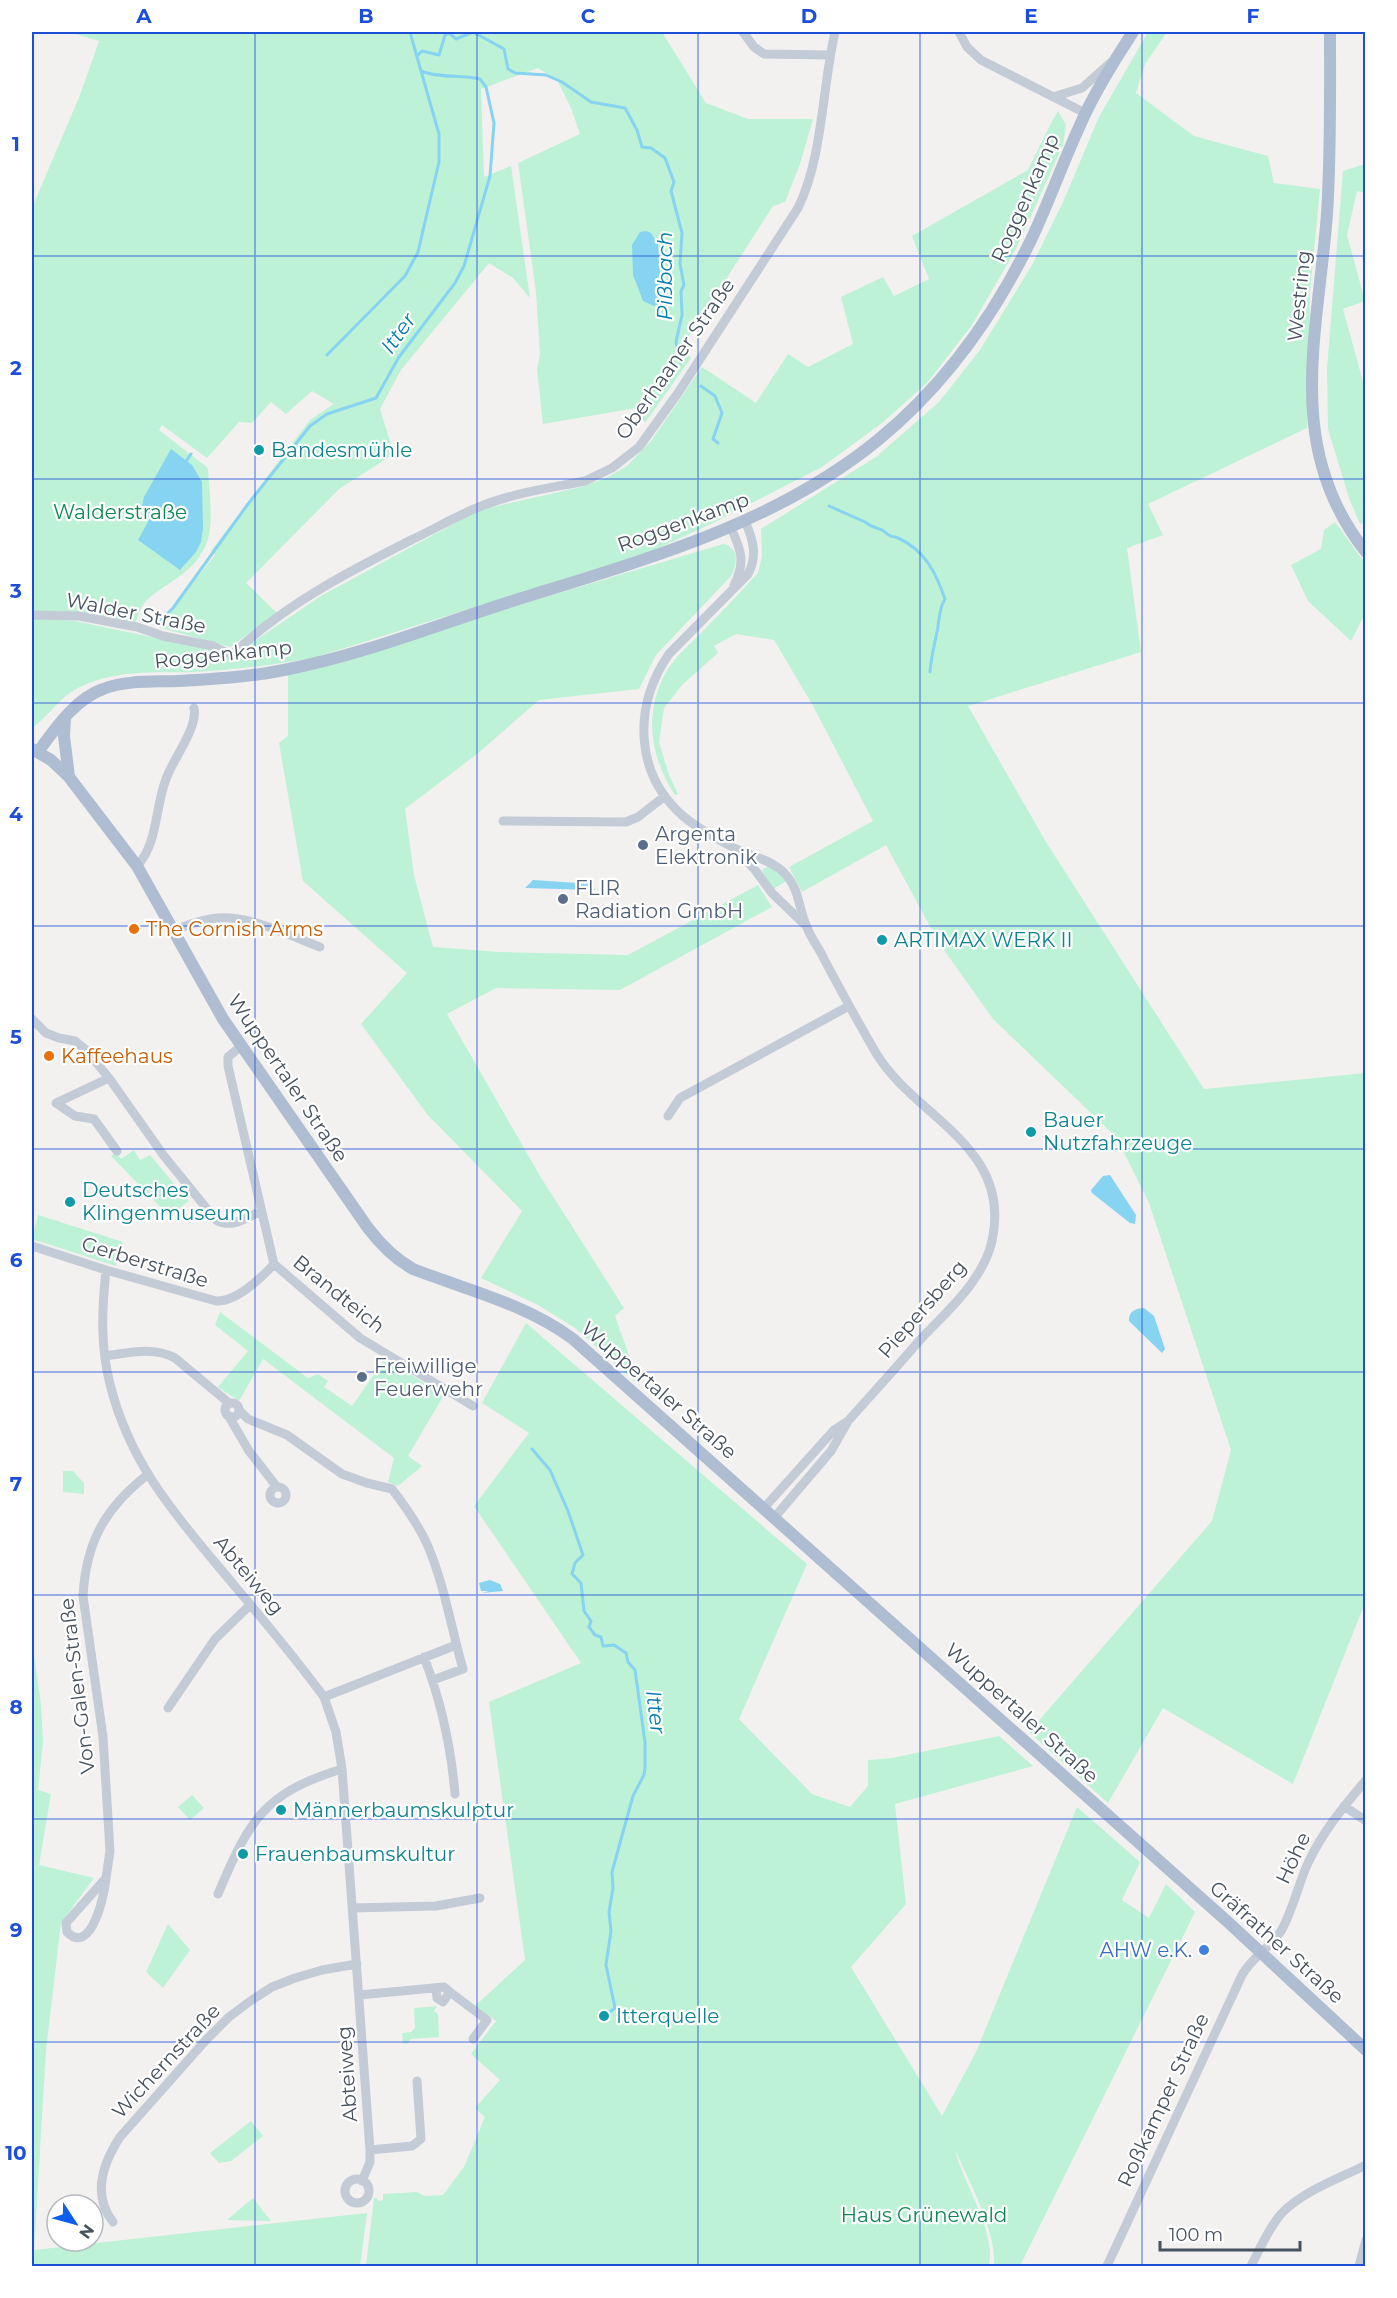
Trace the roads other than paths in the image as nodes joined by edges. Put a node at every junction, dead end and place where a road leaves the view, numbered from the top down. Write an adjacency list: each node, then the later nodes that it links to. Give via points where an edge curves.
1 (743, 32): 6 (street, via 764,54)
2 (835, 32): 6 (street, Oberhaaner Straße)
3 (959, 32): 8 (street, via 981,60)
4 (1133, 32): 7 (main road, Roggenkamp)
5 (1330, 32): 12 (main road, Westring, via 1327,211 1311,403 1325,480 1347,526)
6 (830, 55): 15 (street, Oberhaaner Straße, via 807,190 678,393 639,447 600,475 479,506 392,550 314,594)
7 (1116, 58): 8 (street, via 1082,88); 9 (main road, Roggenkamp)
8 (1053, 97): 9 (street)
9 (1085, 113): 10 (main road, Roggenkamp, via 1014,273 983,324 948,370 914,408 863,452 802,492)
10 (745, 521): 11 (main road, Roggenkamp); 13 (street, Piepersberg, via 755,556 753,565)
11 (731, 528): 13 (street, Piepersberg, via 741,550 738,577); 17 (main road, Roggenkamp, via 330,659 258,674 116,685 87,697)
12 (1365, 552)
13 (731, 590): 20 (street, Piepersberg, via 669,654 649,691 644,741 652,772)
14 (32, 615): 15 (street, Walder Straße, via 79,616 137,627 213,646)
15 (232, 655)
16 (194, 708): 23 (street, via 195,721 165,782 148,851)
17 (66, 717): 18 (main road, Roggenkamp); 19 (main road)
18 (35, 750): 19 (main road, Wuppertaler Straße)
19 (69, 777): 23 (main road, Wuppertaler Straße)
20 (665, 796): 21 (street, via 626,822); 22 (street, Piepersberg, via 692,823)
21 (503, 821)
22 (736, 849): 24 (street, Piepersberg); 24 (street, Piepersberg, via 785,873 796,889)
23 (136, 866): 25 (main road, Wuppertaler Straße)
24 (806, 926): 27 (street, Piepersberg)
25 (173, 931): 26 (street, via 211,919 236,920); 29 (main road, Wuppertaler Straße)
26 (320, 947)
27 (849, 1006): 31 (street, via 680,1098); 42 (street, Piepersberg, via 884,1064 964,1142 982,1166 994,1203 995,1224 987,1257 974,1279)
28 (32, 1019): 30 (street, via 46,1033 81,1045)
29 (240, 1047): 33 (street, via 228,1057 228,1066); 45 (main road, Wuppertaler Straße, via 368,1228 399,1261 423,1274 519,1308 558,1329)
30 (109, 1078): 32 (street, via 56,1103 75,1116 93,1119); 33 (street, via 216,1220 232,1224)
31 (668, 1116)
32 (117, 1151)
33 (261, 1211): 35 (street)
34 (32, 1246): 36 (street, Gerberstraße)
35 (274, 1264): 36 (street, Gerberstraße, via 233,1297 220,1302); 39 (street, Brandteich, via 360,1338)
36 (106, 1270): 37 (street, Abteiweg, via 102,1316)
37 (105, 1356): 38 (street, via 165,1353); 43 (street, Abteiweg, via 117,1409)
38 (229, 1403): 40 (street, via 236,1403); 41 (street, via 225,1409)
39 (473, 1406)
40 (240, 1411): 41 (street, via 235,1417); 48 (street, via 248,1419 287,1435 342,1474 392,1489 426,1542)
41 (228, 1415): 44 (street, via 249,1452)
42 (848, 1421): 45 (street, Piepersberg, via 834,1430); 46 (street, Piepersberg, via 831,1451)
43 (147, 1475): 47 (street, Abteiweg, via 169,1508); 59 (street, Von-Galen-Straße, via 107,1514 93,1541 85,1572 83,1596 106,1777 110,1851)
44 (277, 1487)
45 (763, 1509): 46 (main road, Wuppertaler Straße)
46 (774, 1518): 58 (main road, Wuppertaler Straße)
47 (250, 1605): 51 (street, Abteiweg); 52 (street, via 215,1639)
48 (456, 1645): 49 (street); 50 (street, via 463,1669)
49 (424, 1657): 50 (street); 51 (street)
50 (433, 1680): 55 (street, via 451,1756)
51 (324, 1697): 53 (street, Abteiweg, via 336,1732)
52 (168, 1708)
53 (342, 1769): 60 (street, via 294,1787 262,1812 243,1838); 62 (street, Abteiweg)
54 (1365, 1780): 56 (street, Höhe)
55 (455, 1794)
56 (1344, 1806): 57 (street); 63 (street, Höhe, via 1316,1848 1281,1930)
57 (1365, 1821)
58 (1162, 1864): 63 (main road, Gräfrather Straße)
59 (106, 1878): 59 (street, Von-Galen-Straße, via 69,1919 65,1927 70,1936 84,1936 92,1925 103,1904)
60 (218, 1894)
61 (480, 1898): 62 (street, via 436,1906)
62 (352, 1908): 64 (street, Abteiweg)
63 (1260, 1953): 67 (main road, Gräfrather Straße); 74 (street, Roßkamper Straße, via 1250,1961 1237,1985)
64 (357, 1964): 65 (street, Abteiweg); 72 (street, Wichernstraße, via 322,1970 272,1987 229,2017 206,2040 111,2151 100,2189)
65 (359, 1995): 66 (street, via 444,1987 487,2020); 69 (street, Abteiweg)
66 (473, 2039)
67 (1365, 2050)
68 (417, 2081): 69 (street, via 421,2139 412,2146)
69 (370, 2150): 71 (street, Abteiweg)
70 (1365, 2165): 75 (street, via 1300,2199 1282,2214)
71 (362, 2181)
72 (113, 2222)
73 (1365, 2240): 76 (street)
74 (1107, 2266)
75 (1251, 2266)
76 (1359, 2266)

